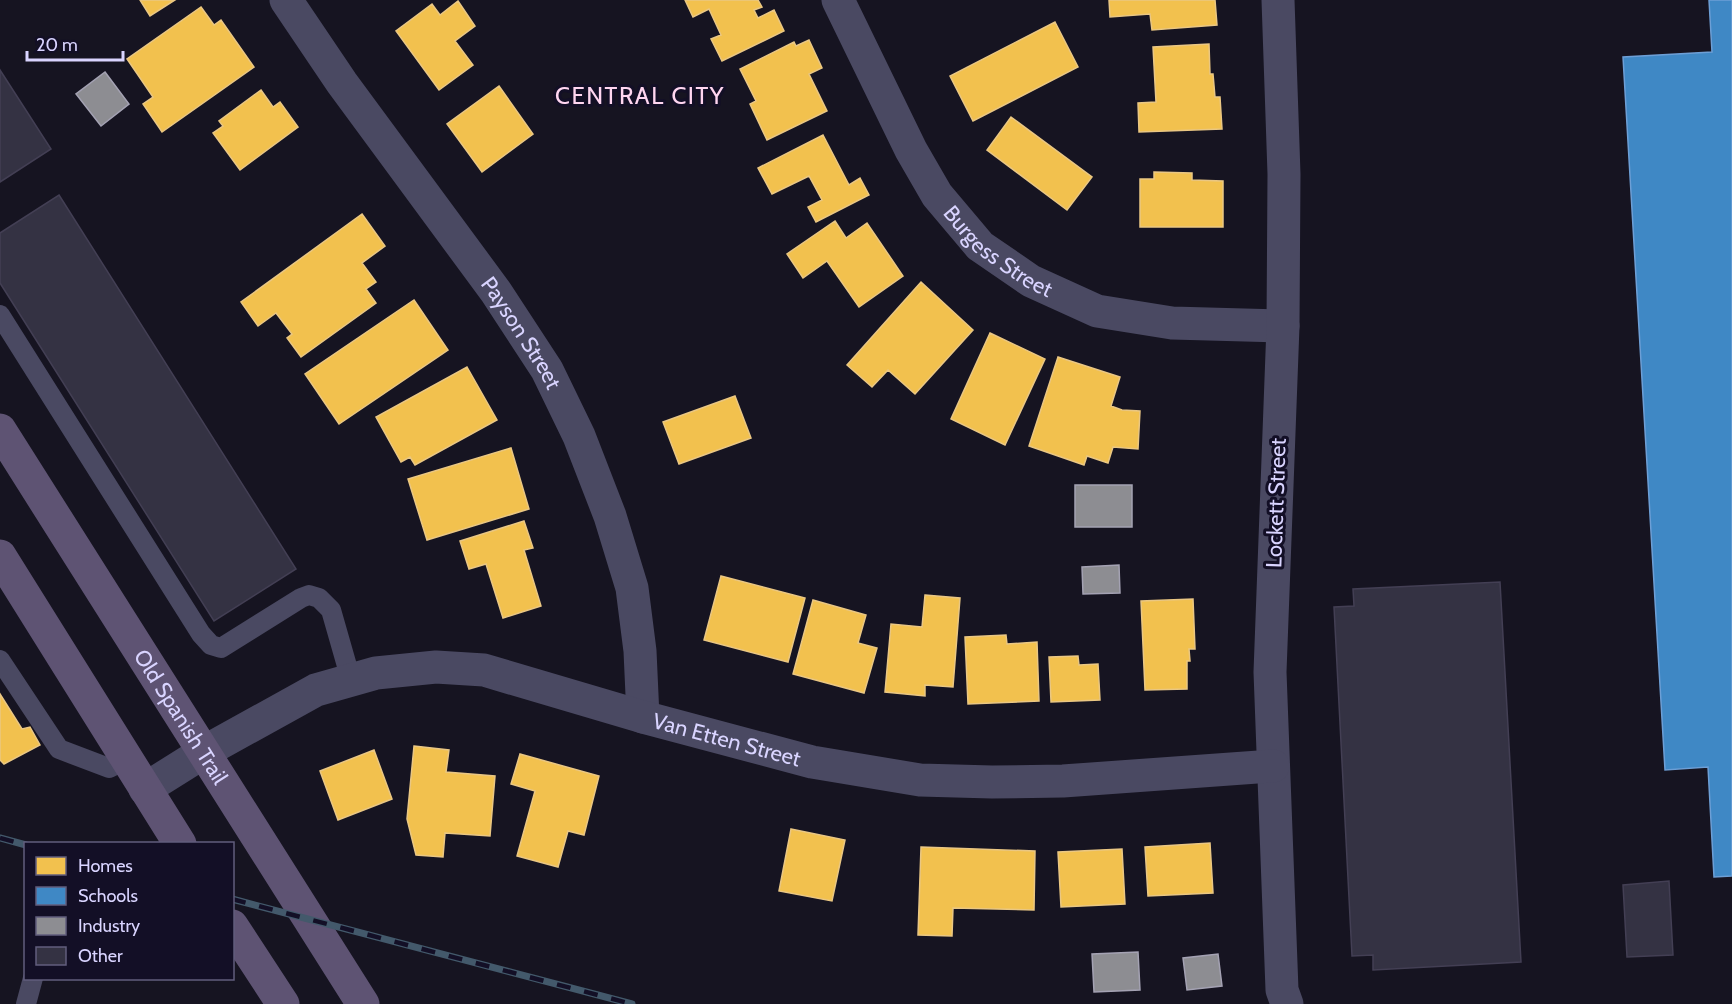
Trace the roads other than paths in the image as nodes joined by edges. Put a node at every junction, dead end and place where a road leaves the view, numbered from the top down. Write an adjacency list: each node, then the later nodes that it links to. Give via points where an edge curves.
1 (286, 0): 10 (street, Payson Street, via 496,292 552,380 606,506 632,588)
2 (838, 0): 5 (street, Burgess Street, via 911,150 937,195 980,246 1031,281 1097,311 1172,323)
3 (1278, 0): 5 (street, Lockett Street, via 1284,174)
4 (0, 315): 9 (lane, via 211,645 222,648 309,595 319,598 331,610)
5 (1283, 326): 13 (street, Lockett Street, via 1270,672)
6 (0, 430): 11 (main road, Old Spanish Trail)
7 (0, 556): 12 (main road)
8 (0, 660): 12 (lane, via 59,749 109,768)
9 (351, 680): 10 (street, Van Etten Street, via 376,673 436,667 484,670); 11 (street, Van Etten Street, via 316,690)
10 (643, 717): 13 (street, Van Etten Street, via 812,762 920,780 1063,780)
11 (204, 752): 14 (street, Van Etten Street); 20 (main road, Old Spanish Trail)
12 (127, 759): 14 (main road)
13 (1273, 766): 21 (street, Lockett Street, via 1282,990)
14 (145, 789): 15 (main road)
15 (179, 842)
16 (234, 929): 19 (main road)
17 (32, 980): 18 (lane)
18 (26, 1004)
19 (283, 1004)
20 (363, 1004)
21 (1287, 1004)

